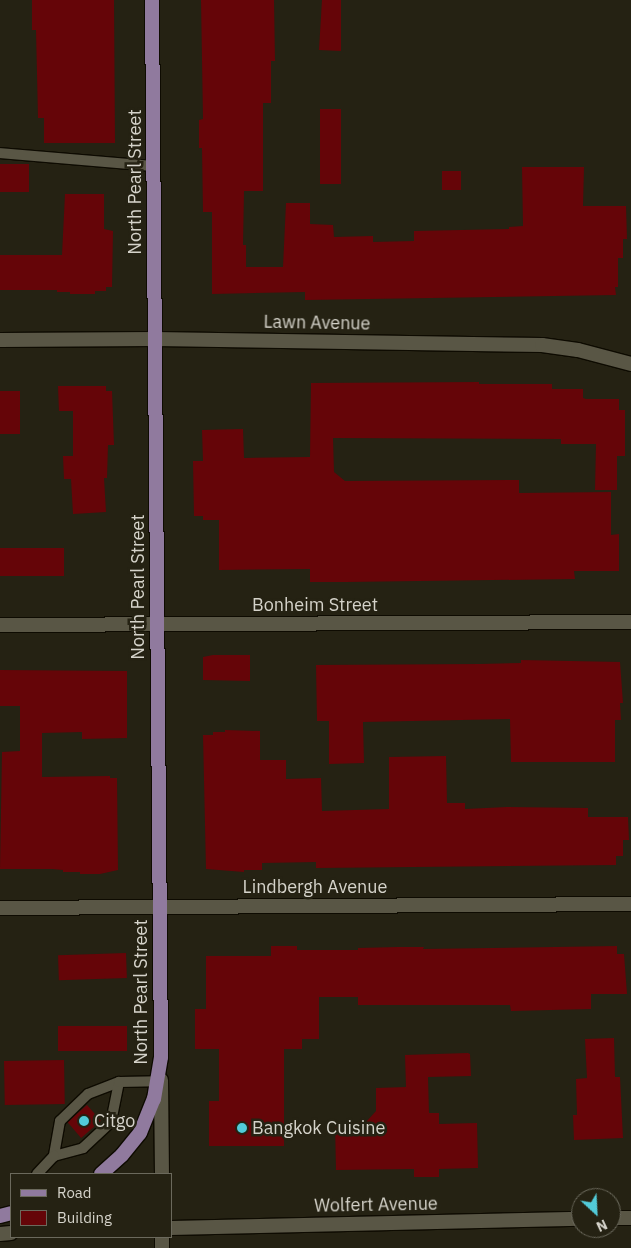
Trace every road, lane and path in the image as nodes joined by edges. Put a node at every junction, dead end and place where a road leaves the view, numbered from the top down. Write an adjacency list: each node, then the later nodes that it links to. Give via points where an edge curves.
1 (152, 0): 3 (main road, North Pearl Street)
2 (0, 153): 3 (lane)
3 (153, 166): 4 (main road, North Pearl Street)
4 (155, 339): 5 (street, Lawn Avenue); 6 (street, Lawn Avenue, via 542,345 578,350); 8 (main road, North Pearl Street)
5 (0, 340)
6 (631, 364)
7 (631, 622): 8 (street, Bonheim Street)
8 (157, 624): 9 (street, Bonheim Street); 11 (main road, North Pearl Street)
9 (0, 625)
10 (631, 904): 11 (street, Lindbergh Avenue)
11 (160, 907): 12 (street, Lindbergh Avenue); 13 (main road, North Pearl Street)
12 (0, 908)
13 (161, 1057): 14 (main road); 19 (street, North Pearl Street)
14 (158, 1081): 15 (lane); 18 (main road, via 140,1133)
15 (119, 1082): 16 (lane, via 88,1094 60,1121); 16 (lane, via 110,1122 83,1148)
16 (54, 1156): 17 (lane)
17 (38, 1173)
18 (102, 1173)
19 (162, 1173)
20 (571, 1219): 21 (street, Wolfert Avenue)
21 (172, 1228)

